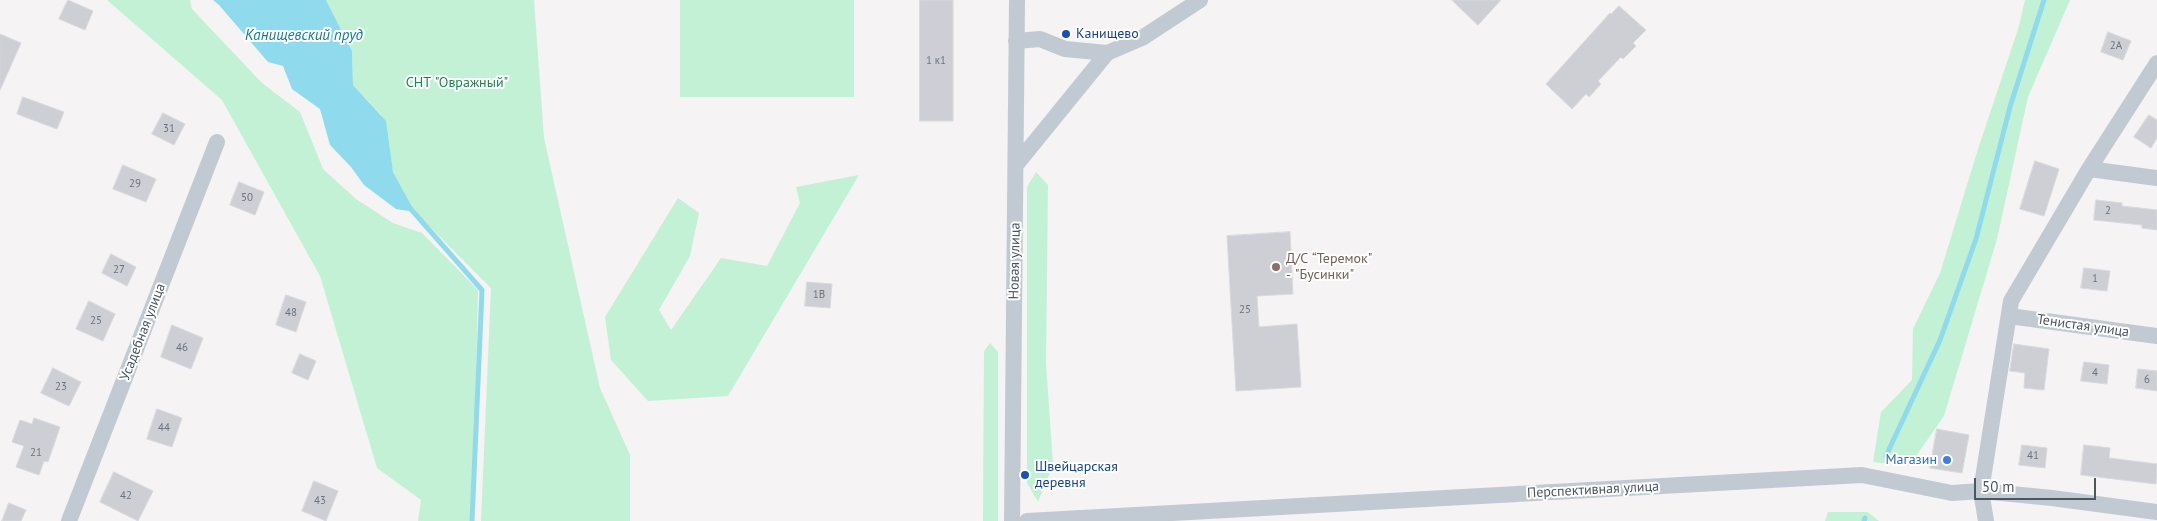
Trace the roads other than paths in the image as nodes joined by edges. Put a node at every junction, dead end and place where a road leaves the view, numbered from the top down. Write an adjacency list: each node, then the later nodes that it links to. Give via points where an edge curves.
1 (1017, 0): 3 (street, Новая улица)
2 (1200, 0): 4 (street, via 1142,38)
3 (1016, 41): 4 (street, via 1040,39 1065,49); 7 (street, Новая улица)
4 (1107, 53): 7 (street)
5 (2157, 63): 8 (street)
6 (217, 142): 14 (street, Усадебная улица)
7 (1016, 166): 15 (street, Новая улица)
8 (2089, 170): 9 (street); 10 (street, via 2011,301)
9 (2157, 178)
10 (2009, 316): 11 (street, Тенистая улица); 12 (street)
11 (2157, 336)
12 (1981, 492): 13 (street, Перспективная улица); 16 (street, Перспективная улица, via 1952,494 1862,475); 17 (street)
13 (2157, 512)
14 (69, 521)
15 (1012, 521)
16 (1027, 521)
17 (1986, 521)

